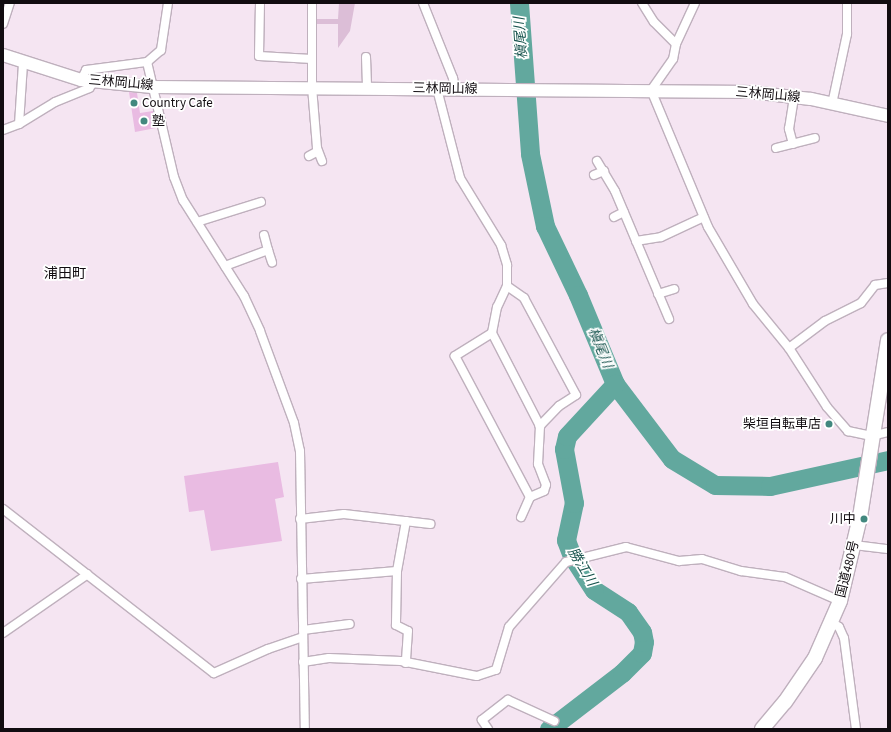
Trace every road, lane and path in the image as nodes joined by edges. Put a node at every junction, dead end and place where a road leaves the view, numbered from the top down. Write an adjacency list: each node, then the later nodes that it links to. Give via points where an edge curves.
1 (10, 3): 9 (street)
2 (168, 3): 14 (street, via 161,50)
3 (260, 3): 13 (street, via 259,56)
4 (312, 3): 13 (street)
5 (423, 3): 22 (street)
6 (642, 3): 10 (street, via 654,22)
7 (694, 3): 10 (street)
8 (847, 3): 25 (street, via 847,34)
9 (3, 24)
10 (676, 44): 23 (street, via 673,59)
11 (3, 55): 15 (main road, 三林岡山線)
12 (366, 57): 20 (street)
13 (312, 59): 19 (street)
14 (147, 62): 16 (street, via 86,70); 18 (street)
15 (22, 63): 16 (main road, 三林岡山線); 27 (street)
16 (81, 80): 17 (main road, 三林岡山線)
17 (94, 82): 18 (main road, 三林岡山線); 27 (street, via 89,88 55,102)
18 (152, 87): 19 (main road, 三林岡山線); 42 (street, via 174,177 183,200)
19 (312, 87): 20 (main road, 三林岡山線); 32 (street)
20 (367, 88): 21 (main road, 三林岡山線)
21 (437, 89): 22 (main road, 三林岡山線); 49 (street, via 460,178 501,246 507,266)
22 (455, 89): 23 (main road, 三林岡山線)
23 (651, 90): 24 (main road, 三林岡山線, via 751,92); 41 (street)
24 (794, 97): 25 (main road, 三林岡山線); 30 (street, via 789,129)
25 (832, 104): 26 (main road, 三林岡山線)
26 (888, 116)
27 (19, 124): 28 (street)
28 (3, 130)
29 (815, 138): 30 (street)
30 (793, 144): 31 (street)
31 (776, 148)
32 (318, 151): 33 (street); 34 (street)
33 (309, 156)
34 (322, 161)
35 (597, 161): 36 (street)
36 (604, 171): 37 (street); 39 (street)
37 (594, 175)
38 (261, 202): 42 (street)
39 (624, 212): 40 (street); 44 (street)
40 (614, 217)
41 (704, 217): 44 (street, via 661,237); 55 (street, via 753,304)
42 (197, 222): 47 (street)
43 (264, 235): 45 (street)
44 (636, 241): 51 (street)
45 (268, 250): 46 (street); 47 (street)
46 (272, 262)
47 (225, 266): 62 (street, via 244,296 260,331 294,422 300,451)
48 (888, 284): 55 (street, via 875,285 861,304 825,321)
49 (507, 286): 53 (street, via 497,307); 56 (street, via 524,298 576,396 559,406)
50 (674, 289): 51 (street)
51 (658, 294): 52 (street)
52 (668, 318)
53 (492, 333): 56 (street); 59 (street, via 455,356)
54 (888, 340): 58 (highway, 国道480号)
55 (789, 348): 58 (street, via 827,407 848,431)
56 (540, 426): 59 (street, via 538,464 546,485 544,491)
57 (888, 432): 58 (street)
58 (870, 442): 65 (highway, 国道480号)
59 (530, 496): 61 (street)
60 (3, 509): 68 (street)
61 (521, 517)
62 (300, 519): 63 (street, via 344,514); 69 (street)
63 (406, 521): 64 (street); 67 (street)
64 (430, 524)
65 (854, 545): 66 (street); 70 (highway, 国道480号)
66 (888, 549)
67 (397, 571): 69 (street); 76 (street, via 396,625 408,631)
68 (88, 574): 73 (street); 74 (street, via 214,673)
69 (301, 579): 74 (street)
70 (840, 601): 71 (highway, 国道480号); 76 (street, via 785,577 741,571 702,559 672,560 626,547 566,562 509,627 496,670 477,676)
71 (832, 623): 80 (highway, 国道480号, via 801,680); 81 (street, via 839,627 844,638)
72 (350, 624): 74 (street)
73 (3, 633)
74 (303, 633): 75 (street)
75 (304, 662): 76 (street, via 336,658); 78 (street)
76 (406, 662)
77 (554, 721): 79 (street, via 508,700 482,720)
78 (305, 729)
79 (488, 729)
80 (762, 729)
81 (856, 729)

